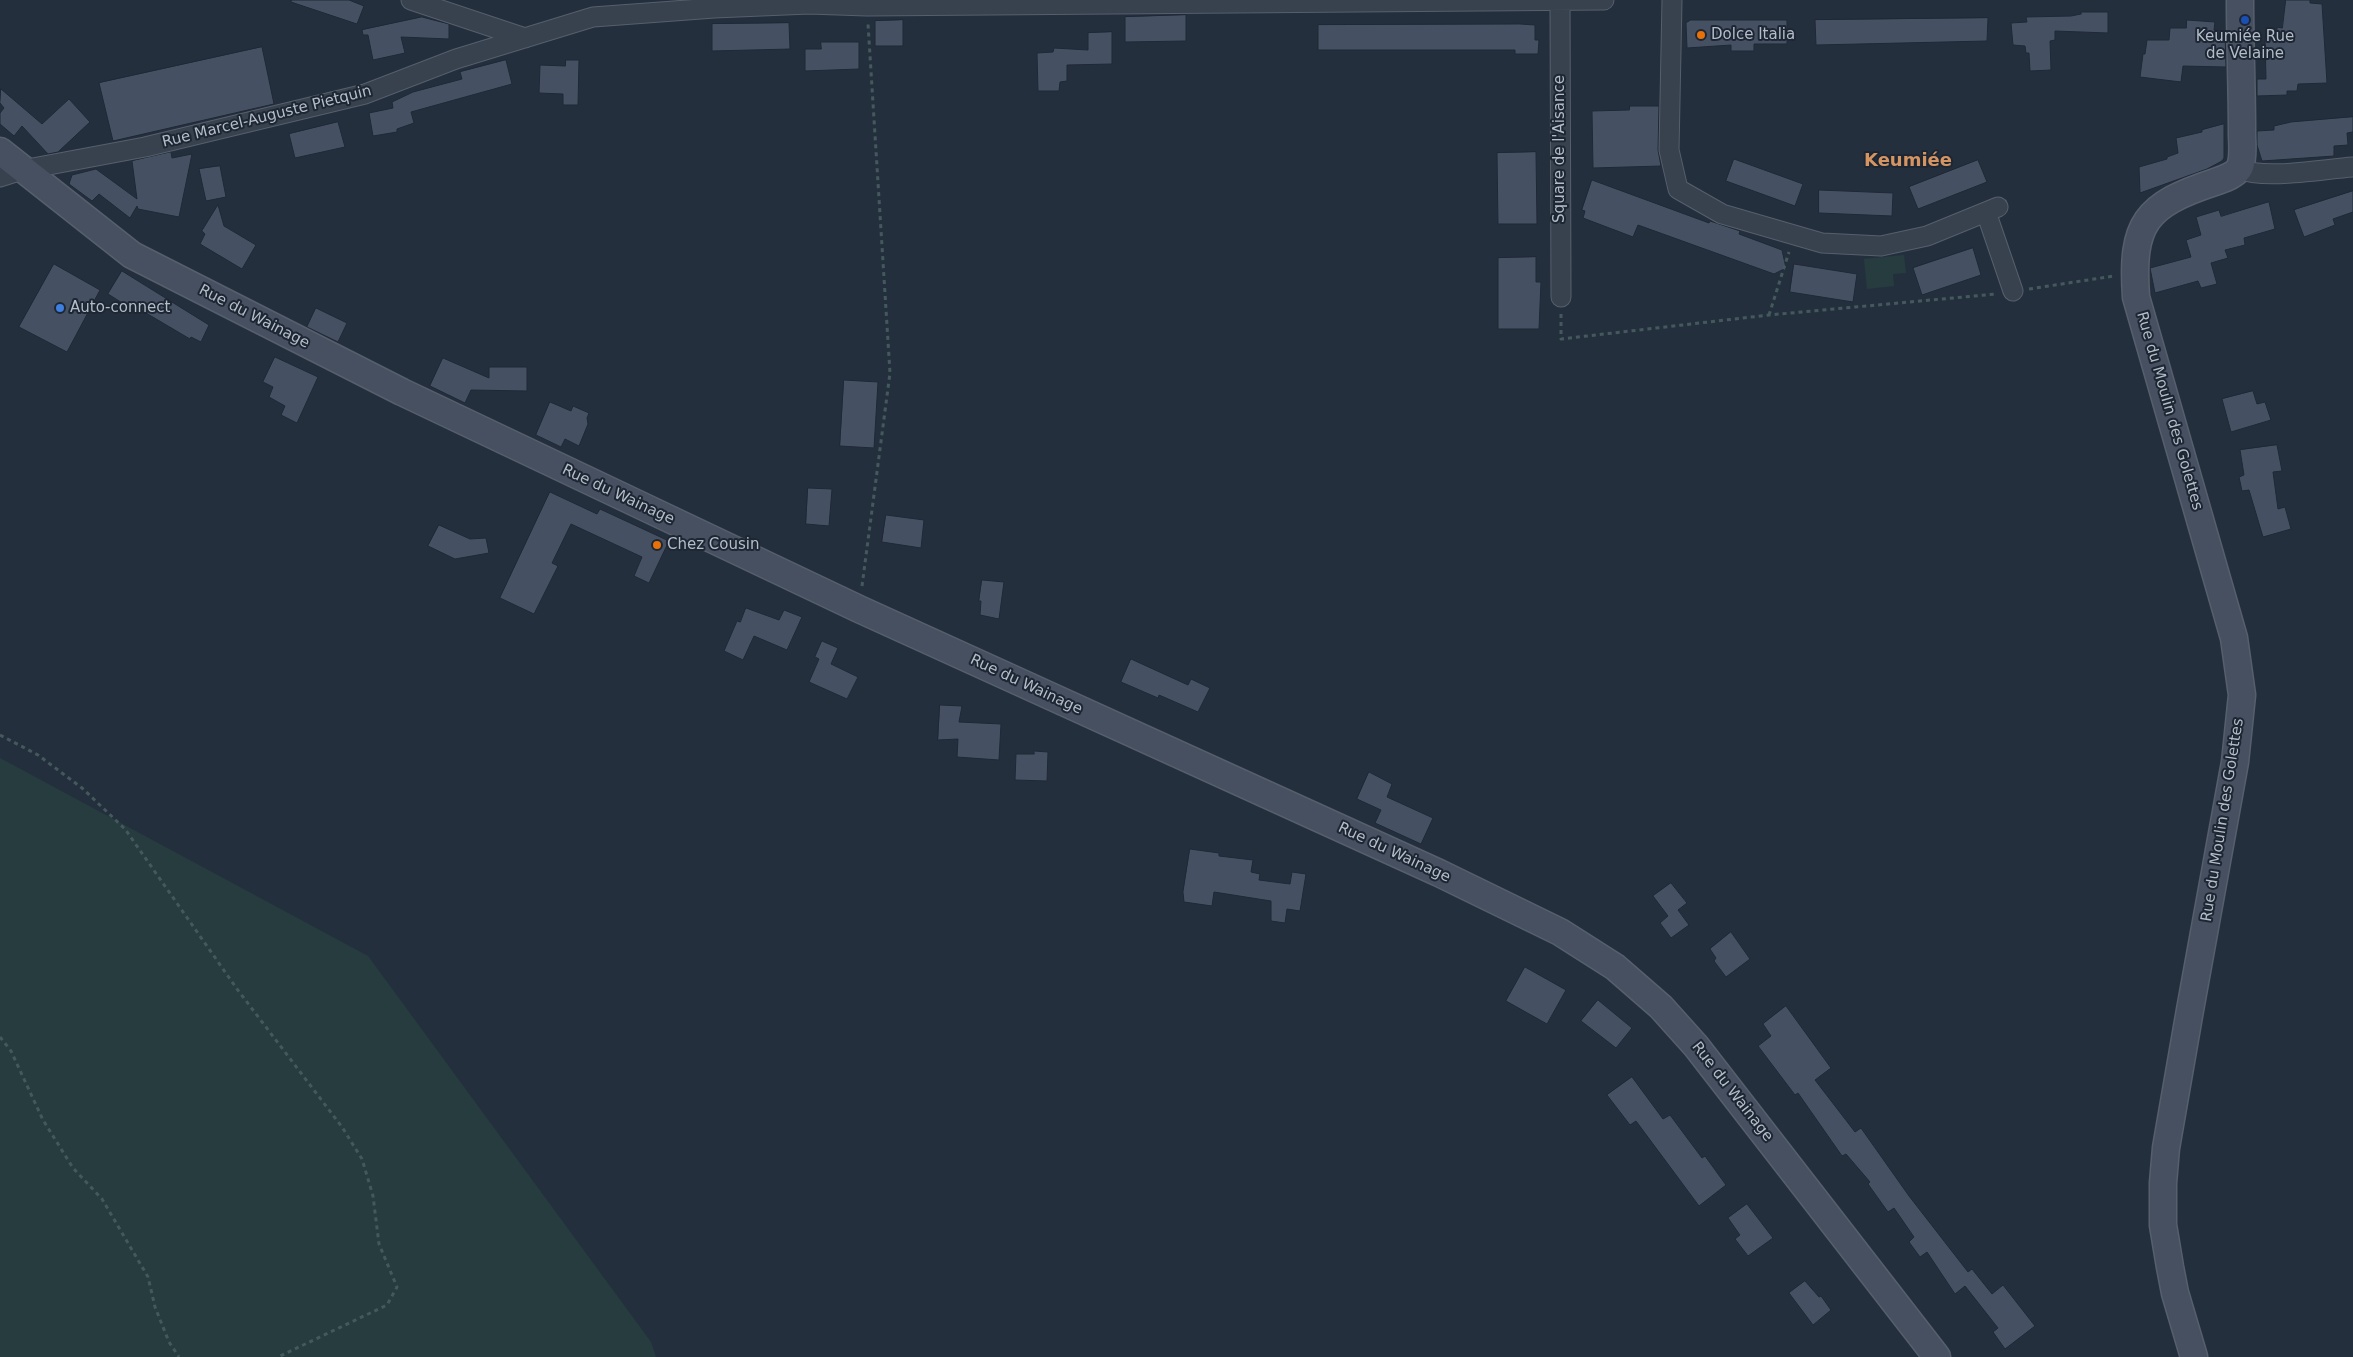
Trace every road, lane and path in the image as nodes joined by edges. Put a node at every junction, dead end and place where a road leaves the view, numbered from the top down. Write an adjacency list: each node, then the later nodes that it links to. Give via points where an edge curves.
1 (411, 0): 8 (street)
2 (1604, 0): 5 (street, Rue Marcel-Auguste Pietquin)
3 (1672, 0): 13 (street, via 1669,150 1678,190 1722,214)
4 (2240, 0): 11 (main road, via 2242,160)
5 (1560, 2): 6 (street, Rue Marcel-Auguste Pietquin); 16 (street, Square de l'Aisance)
6 (867, 6): 7 (street, Rue Marcel-Auguste Pietquin); 18 (path, via 890,373)
7 (595, 8): 8 (street, Rue Marcel-Auguste Pietquin)
8 (525, 38): 12 (street, Rue Marcel-Auguste Pietquin, via 456,59 365,94 145,147)
9 (0, 150): 12 (main road, Rue du Wainage)
10 (2353, 167): 11 (street, via 2269,173 2250,173)
11 (2239, 168): 14 (main road, Rue du Moulin des Golettes, via 2225,179 2162,204 2149,216 2139,235)
12 (11, 173): 18 (main road, Rue du Wainage, via 132,255 402,392)
13 (1794, 235): 15 (street, via 1822,243 1880,246 1927,236 1992,209); 17 (path)
14 (2134, 273): 15 (path); 24 (main road, Rue du Moulin des Golettes, via 2145,334 2234,638 2242,695 2235,762 2166,1148 2163,1183 2170,1268)
15 (2014, 291): 17 (path)
16 (1561, 297): 17 (path, via 1561,339)
17 (1769, 315)
18 (859, 608): 23 (main road, Rue du Wainage, via 1439,873 1560,932 1615,967 1661,1007 1696,1046)
19 (0, 735): 22 (path, via 38,755 82,788 125,829 362,1159 373,1196 379,1244 398,1286 387,1305)
20 (0, 1037): 21 (path, via 11,1051 43,1120 72,1168 102,1199 148,1277 155,1307 169,1342)
21 (179, 1357)
22 (278, 1357)
23 (1937, 1357)
24 (2194, 1357)

